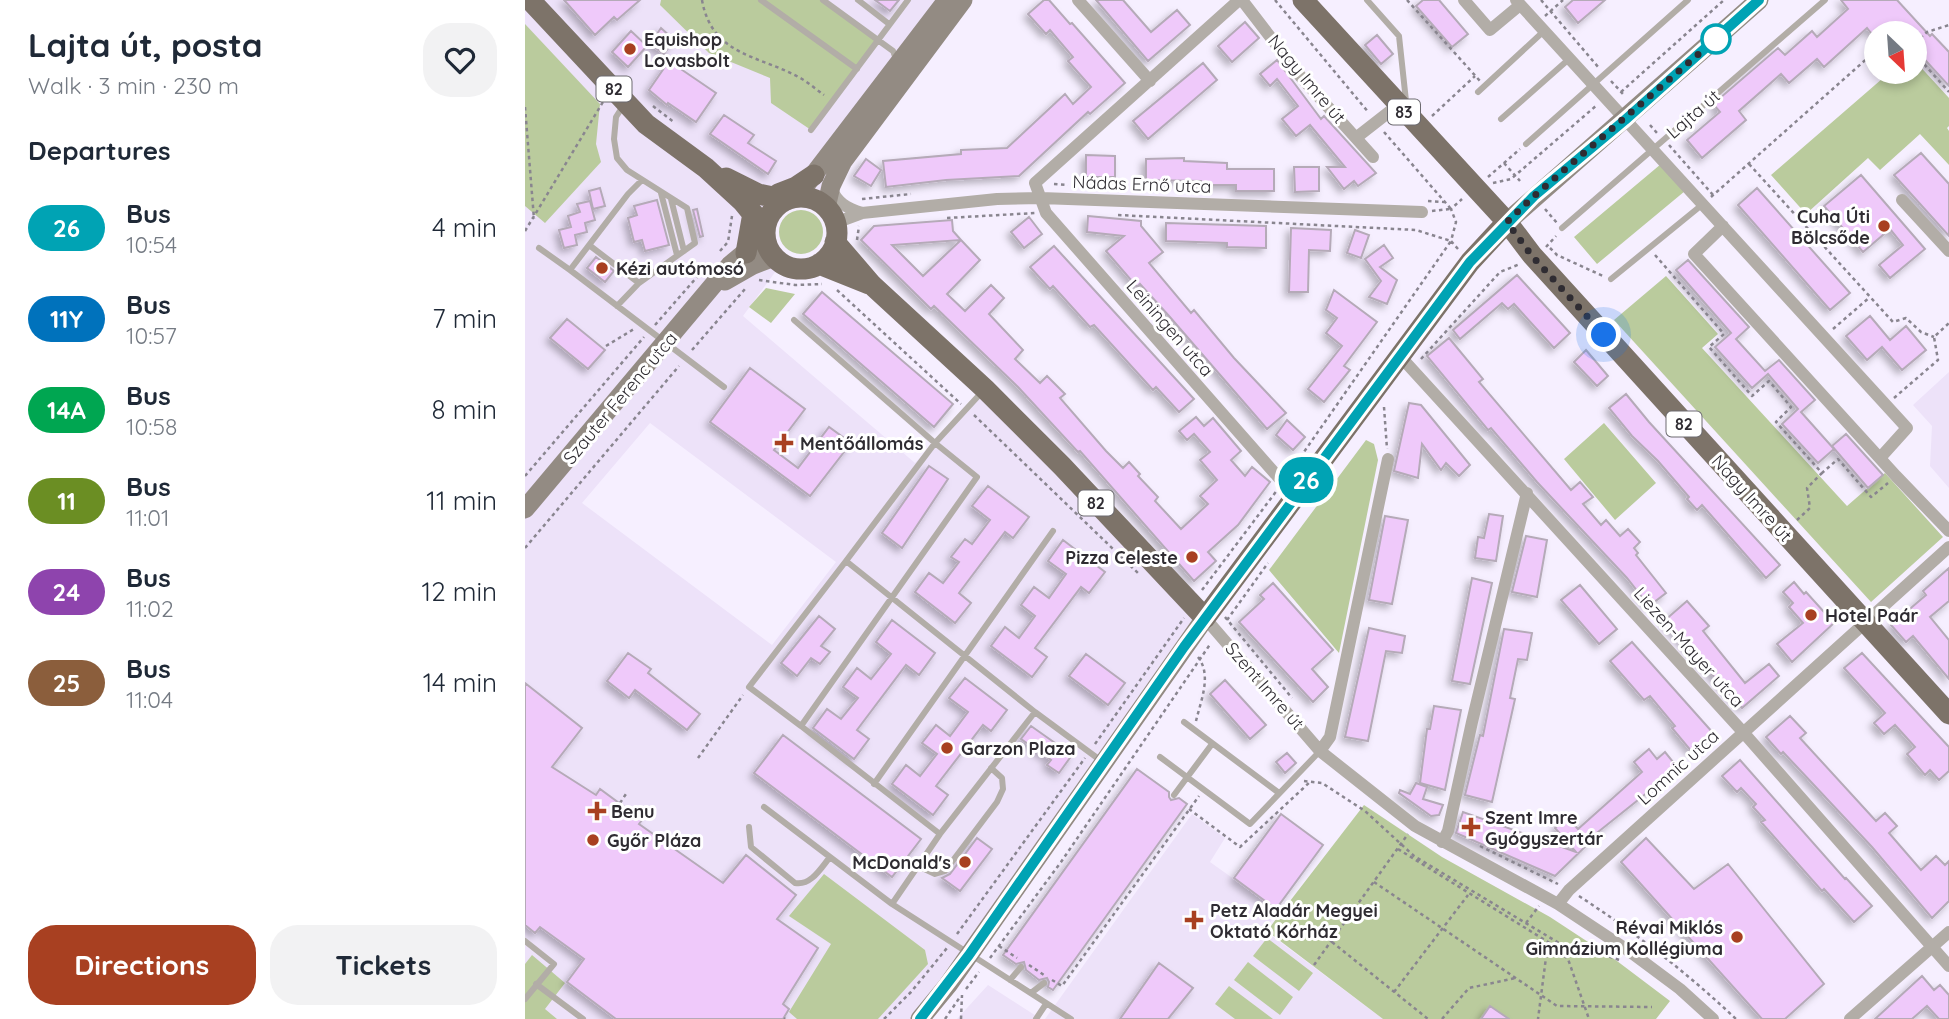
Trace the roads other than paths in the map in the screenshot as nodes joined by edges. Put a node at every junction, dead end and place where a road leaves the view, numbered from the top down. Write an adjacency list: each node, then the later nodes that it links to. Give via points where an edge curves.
1 (530, 0): 18 (lane); 28 (main road, 82)
2 (761, 0): 17 (lane)
3 (824, 0): 21 (lane)
4 (858, 0): 19 (lane)
5 (908, 0): 19 (lane)
6 (947, 0): 22 (street)
7 (963, 0): 38 (street, via 843,161)
8 (1078, 0): 25 (street)
9 (1240, 0): 25 (street); 33 (street, Nagy Imre út, via 1301,77)
10 (1303, 0): 29 (main road, Nagy Imre út / 83)
11 (1367, 0): 29 (lane, via 1399,36 1402,80)
12 (1464, 0): 16 (street, via 1490,30)
13 (1689, 0): 26 (lane)
14 (1759, 0): 31 (street)
15 (1825, 0): 35 (lane, Lajta út)
16 (1518, 2): 20 (street)
17 (770, 3): 24 (lane)
18 (525, 5)
19 (889, 24): 21 (lane)
20 (1540, 27): 23 (street); 27 (lane)
21 (878, 40): 22 (lane); 24 (lane)
22 (898, 56): 38 (street)
23 (1569, 59): 26 (street); 30 (lane)
24 (857, 69): 32 (lane)
25 (1150, 81): 40 (street, via 1035,183)
26 (1593, 85): 31 (street); 34 (lane)
27 (1478, 92)
28 (620, 95): 37 (lane, via 614,139 617,158); 47 (main road, 82, via 646,124 706,168)
29 (1411, 114): 33 (street, via 1377,123); 48 (main road, Nagy Imre út / 83)
30 (1501, 119)
31 (1625, 120): 35 (street); 48 (street)
32 (811, 130)
33 (1357, 137): 36 (street, Nagy Imre út)
34 (1526, 144)
35 (1653, 150): 44 (street); 51 (lane, Lajta út)
36 (1373, 157)
37 (642, 180): 39 (lane); 52 (lane)
38 (823, 181): 42 (street); 46 (street, via 838,201); 47 (main road, via 779,194); 49 (street)
39 (661, 192): 41 (lane); 57 (lane)
40 (1041, 198): 45 (street, Nádas Ernő utca); 46 (street, Nádas Ernő utca); 74 (street, Leiningen utca, via 1046,213)
41 (671, 199): 54 (lane); 54 (lane, via 688,208 695,243)
42 (791, 199): 47 (main road, 82); 47 (main road); 49 (main road, 82, via 817,201)
43 (1902, 200): 55 (street)
44 (1703, 204): 50 (street); 61 (lane)
45 (1422, 212)
46 (862, 213): 49 (street, Nádas Ernő utca)
47 (760, 218): 56 (main road); 58 (main road)
48 (1507, 222): 68 (main road, via 1470,262); 83 (main road, Nagy Imre út / 82, via 1532,256)
49 (832, 224): 59 (main road, via 831,252); 63 (main road, Szent Imre út / 82)
50 (1723, 226): 72 (street, via 1907,428); 72 (street, via 1694,254)
51 (1562, 228)
52 (589, 245): 60 (lane); 62 (lane)
53 (540, 248): 60 (lane)
54 (684, 250): 57 (lane)
55 (1949, 251)
56 (746, 253): 64 (street, Szauter Ferenc utca)
57 (677, 255): 62 (lane)
58 (774, 257): 59 (main road, 82, via 781,264 802,269); 64 (street, Szauter Ferenc utca)
59 (819, 264): 63 (main road, Szent Imre út / 82)
60 (570, 270): 65 (lane)
61 (1611, 279)
62 (639, 283): 65 (lane)
63 (872, 285): 70 (main road, Szent Imre út / 82)
64 (715, 286): 67 (street, Szauter Ferenc utca)
65 (617, 306): 67 (lane)
66 (794, 320): 71 (lane)
67 (666, 343): 69 (lane); 76 (street, Szauter Ferenc utca)
68 (1406, 362): 75 (street, Liezen-Mayer utca); 82 (main road)
69 (724, 387)
70 (985, 389): 71 (lane); 82 (main road, Szent Imre út / 82)
71 (935, 443): 80 (lane); 81 (lane, via 977,477)
72 (1880, 458): 78 (street)
73 (1388, 459): 91 (street, via 1330,737)
74 (1279, 478)
75 (1527, 493): 89 (street, Liezen-Mayer utca); 102 (street)
76 (525, 509)
77 (1053, 531): 84 (lane)
78 (1949, 531)
79 (1949, 547): 83 (street, Lomnic utca)
80 (846, 561): 81 (lane); 88 (lane, via 749,687)
81 (892, 596): 84 (lane); 88 (lane)
82 (1200, 618): 91 (street, Szent Imre út); 92 (street)
83 (1865, 622): 86 (main road, Nagy Imre út / 82); 89 (street, Lomnic utca)
84 (966, 655): 85 (lane); 96 (lane)
85 (1035, 712): 92 (lane); 94 (lane)
86 (1949, 714)
87 (1184, 722): 90 (lane)
88 (801, 726): 96 (lane)
89 (1742, 732): 106 (street, Lomnic utca); 109 (street, Liezen-Mayer utca)
90 (1212, 744): 95 (lane); 97 (lane)
91 (1320, 751): 97 (lane); 102 (street, Szent Imre út)
92 (1096, 757): 110 (street)
93 (1160, 757): 95 (lane)
94 (991, 768): 101 (lane); 104 (lane, via 1002,778 997,802 945,871 935,874)
95 (1187, 777): 97 (lane, via 1250,824); 98 (lane)
96 (874, 783): 101 (lane)
97 (1279, 793)
98 (1174, 795)
99 (764, 807): 103 (lane)
100 (749, 827): 103 (lane, via 751,847 795,883 809,881)
101 (940, 834): 104 (lane)
102 (1442, 842): 106 (street, Szent Imre út)
103 (830, 857): 105 (lane)
104 (918, 866): 105 (lane)
105 (892, 904): 110 (lane)
106 (1558, 904): 123 (street, Szent Imre út, via 1660,974)
107 (1949, 932): 109 (street)
108 (525, 941): 115 (lane, via 554,964)
109 (1932, 947): 111 (street, Liezen-Mayer utca); 124 (street)
110 (977, 960): 113 (lane); 120 (street)
111 (1949, 966)
112 (1021, 967): 113 (lane)
113 (1010, 980): 116 (lane)
114 (1044, 983): 116 (lane)
115 (536, 984): 117 (lane); 119 (lane)
116 (1031, 993): 118 (lane)
117 (525, 999)
118 (1046, 1004): 121 (lane); 122 (lane)
119 (583, 1019)
120 (920, 1019)
121 (1036, 1019)
122 (1071, 1019)
123 (1713, 1019)
124 (1850, 1019)

